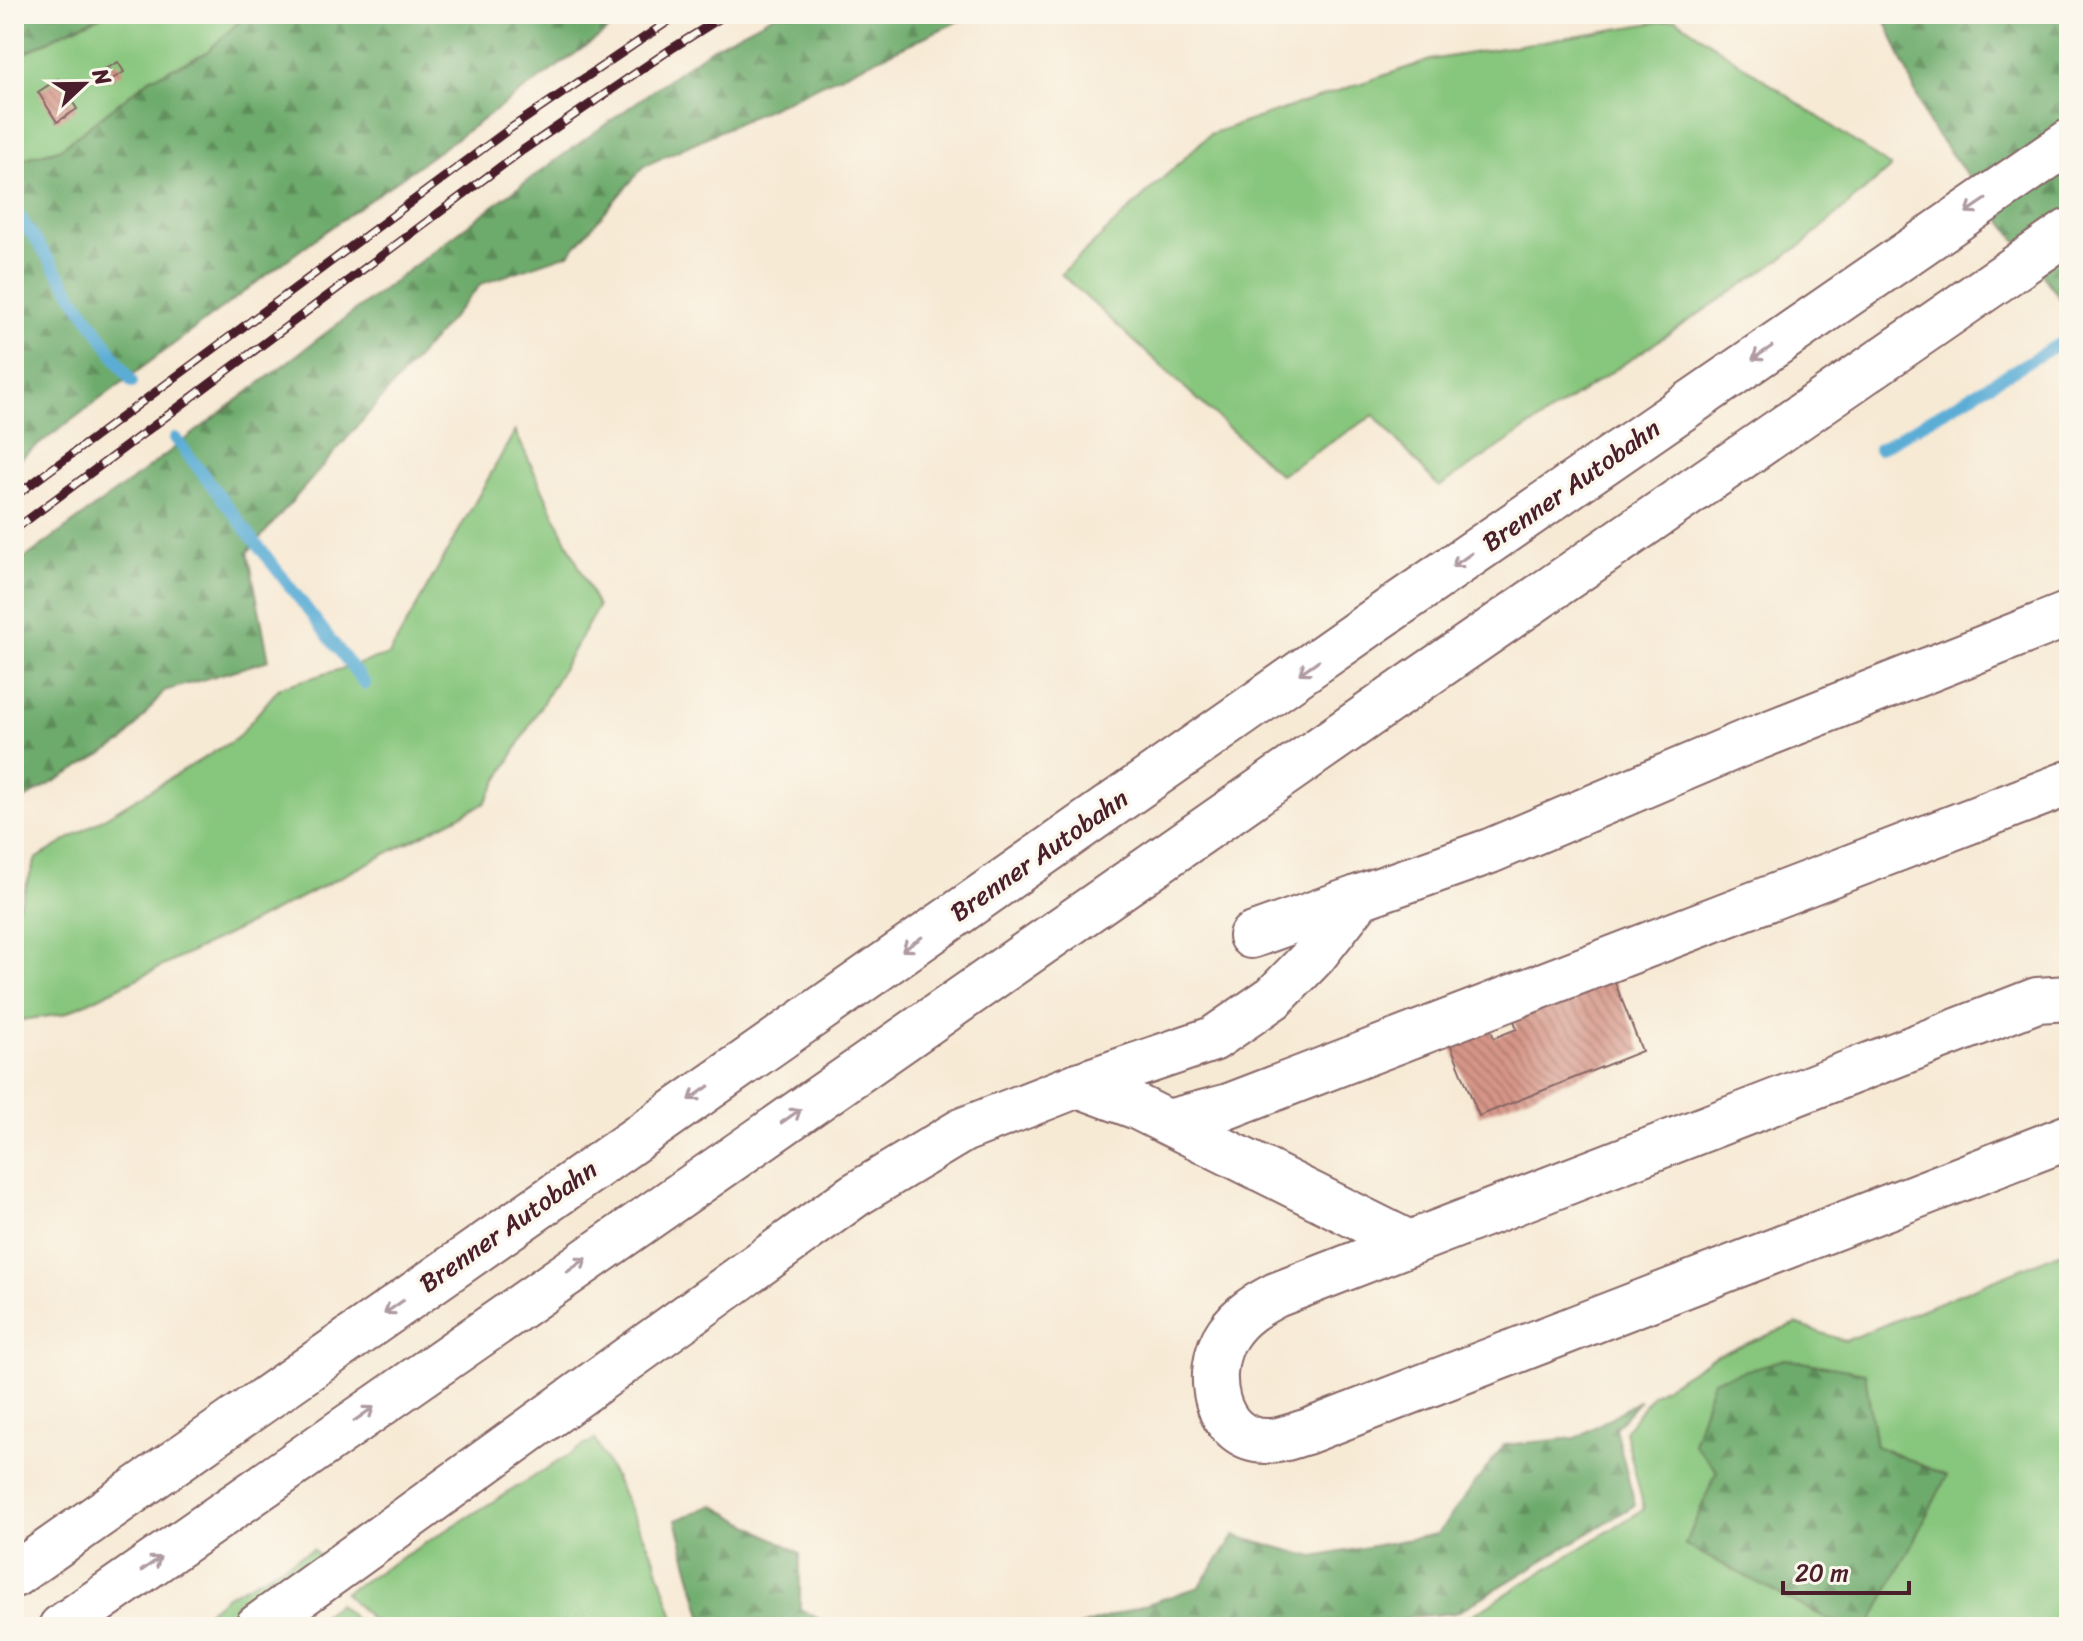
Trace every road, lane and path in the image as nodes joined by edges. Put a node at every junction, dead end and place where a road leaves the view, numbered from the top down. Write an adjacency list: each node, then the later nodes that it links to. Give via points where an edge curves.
1 (2055, 152): 12 (main road, Brenner Autobahn, one-way to 12, via 1294,677)
2 (2069, 231): 13 (main road, one-way to 2)
3 (2069, 614): 5 (main road, via 1490,851)
4 (2069, 783): 9 (main road, via 1229,1106)
5 (1360, 897): 6 (main road); 8 (main road, via 1274,997 1213,1039)
6 (1251, 936)
7 (2069, 998): 11 (main road, via 2037,1000)
8 (1078, 1085): 9 (main road); 14 (main road, via 963,1130 855,1195)
9 (1168, 1122): 11 (main road)
10 (2069, 1137): 11 (main road, via 1306,1432 1269,1442 1245,1436 1225,1420 1214,1393 1215,1362 1227,1334 1249,1309)
11 (1407, 1242)
12 (14, 1575)
13 (61, 1627)
14 (257, 1627)

